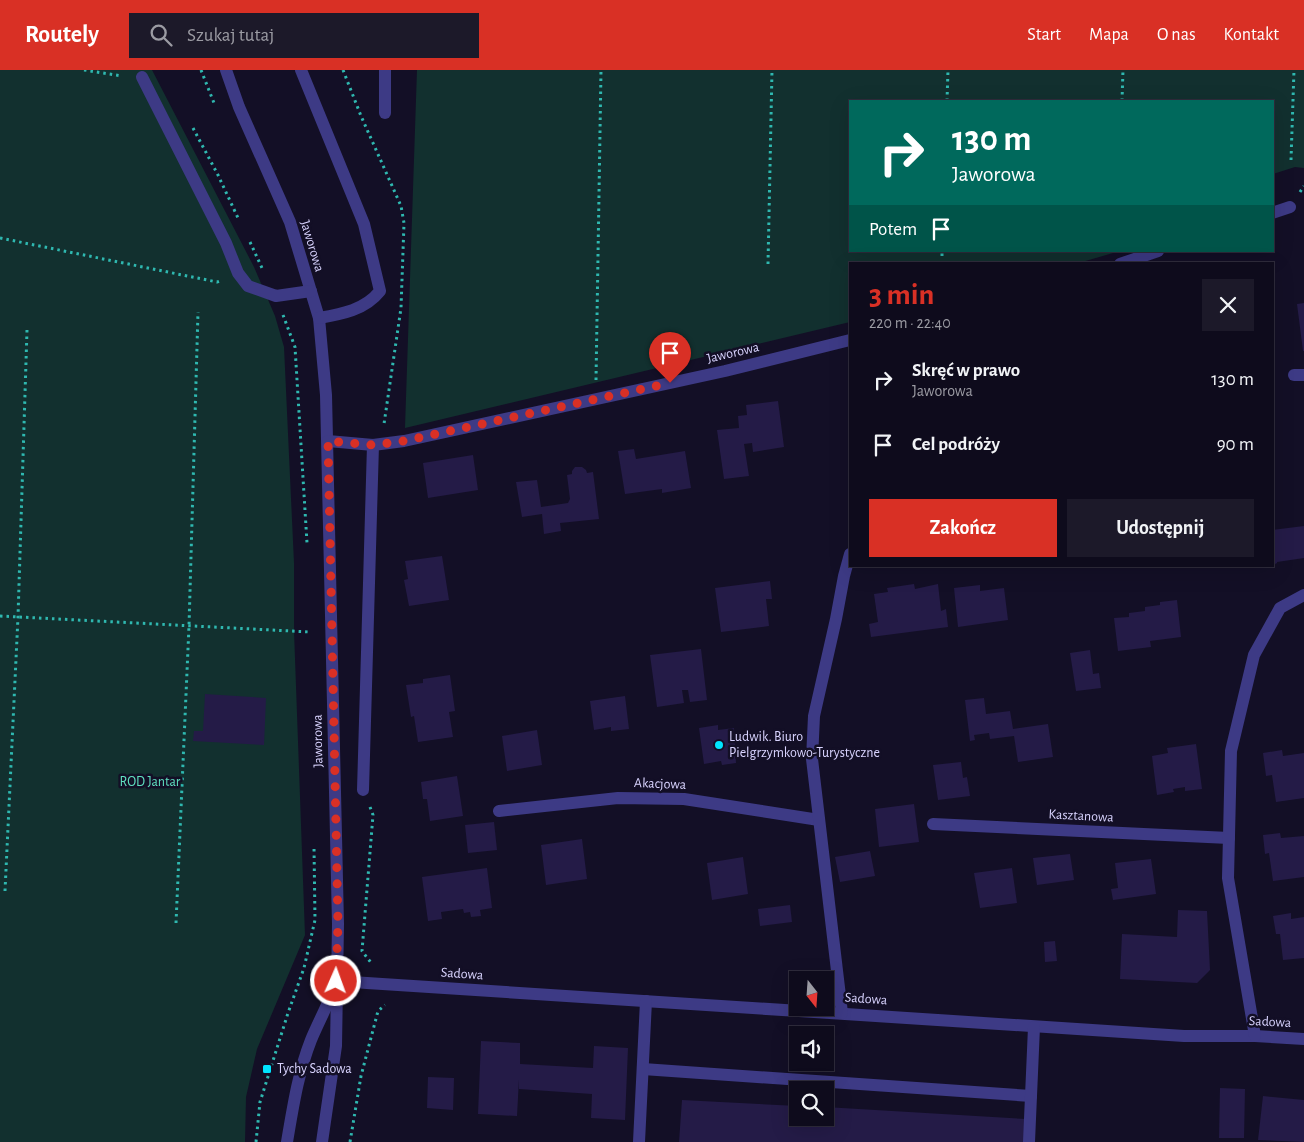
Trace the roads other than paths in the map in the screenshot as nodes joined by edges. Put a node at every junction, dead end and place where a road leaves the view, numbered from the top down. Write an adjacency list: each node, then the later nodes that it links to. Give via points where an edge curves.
1 (226, 70): 10 (street, Jaworowa, via 290,222)
2 (301, 70): 11 (street, via 364,224 380,291 352,312)
3 (384, 70): 5 (street)
4 (142, 77): 10 (street, via 238,273 248,286 276,296)
5 (386, 113)
6 (1290, 207): 7 (street)
7 (1274, 212)
8 (1155, 252): 9 (street)
9 (1126, 262)
10 (311, 291): 11 (street, Jaworowa)
11 (319, 318): 13 (street, Jaworowa)
12 (849, 340): 14 (street, Jaworowa, via 725,371)
13 (328, 441): 14 (street, Jaworowa); 22 (street, Jaworowa, via 338,924)
14 (373, 445): 17 (street)
15 (849, 558): 19 (street, via 814,716 812,759)
16 (1304, 595): 21 (street, via 1280,608 1254,655 1231,752)
17 (363, 790)
18 (499, 811): 19 (street, Akacjowa, via 618,798 684,799)
19 (819, 820): 24 (street)
20 (933, 824): 21 (street, Kasztanowa)
21 (1229, 838): 26 (street, via 1228,878)
22 (336, 981): 23 (street, Sadowa); 30 (street, via 299,1076); 31 (street, via 336,1046)
23 (646, 1001): 24 (street, Sadowa); 28 (street)
24 (842, 1013): 25 (street, Sadowa)
25 (1034, 1026): 26 (street, Sadowa, via 1184,1036); 29 (street)
26 (1255, 1036): 27 (street, Sadowa)
27 (1304, 1039)
28 (643, 1069): 29 (street); 32 (street)
29 (1031, 1096): 33 (street)
30 (287, 1142)
31 (322, 1142)
32 (640, 1142)
33 (1029, 1142)

